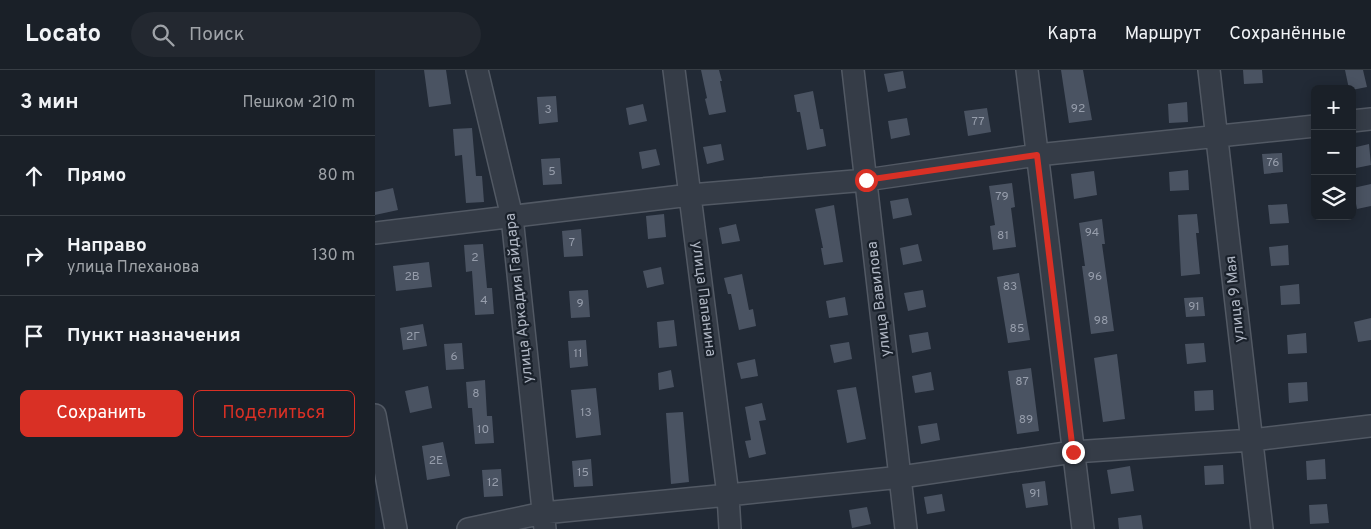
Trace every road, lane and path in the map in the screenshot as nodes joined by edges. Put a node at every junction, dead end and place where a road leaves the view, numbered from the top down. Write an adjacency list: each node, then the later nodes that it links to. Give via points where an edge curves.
1 (477, 70): 13 (street, улица Аркадия Гайдара)
2 (674, 70): 12 (street, улица Папанина)
3 (853, 70): 11 (street, улица Вавилова)
4 (1027, 70): 10 (street)
5 (1209, 70): 9 (street, улица 9 Мая)
6 (1371, 119): 7 (street)
7 (1356, 121)
8 (1311, 126): 9 (street)
9 (1217, 137): 10 (street); 17 (street, улица 9 Мая)
10 (1037, 155): 11 (street); 18 (street)
11 (866, 180): 12 (street); 19 (street, улица Вавилова)
12 (690, 195): 13 (street); 20 (street, улица Папанина)
13 (513, 217): 14 (street); 21 (street, улица Аркадия Гайдара)
14 (375, 233)
15 (375, 415): 22 (street)
16 (1371, 426): 17 (street)
17 (1252, 440): 18 (street); 27 (street, улица 9 Мая)
18 (1073, 452): 19 (street); 26 (street)
19 (901, 477): 20 (street); 25 (street, улица Вавилова)
20 (727, 495): 21 (street); 24 (street, улица Папанина)
21 (544, 521): 23 (street)
22 (395, 529)
23 (468, 529)
24 (730, 529)
25 (906, 529)
26 (1083, 529)
27 (1262, 529)

